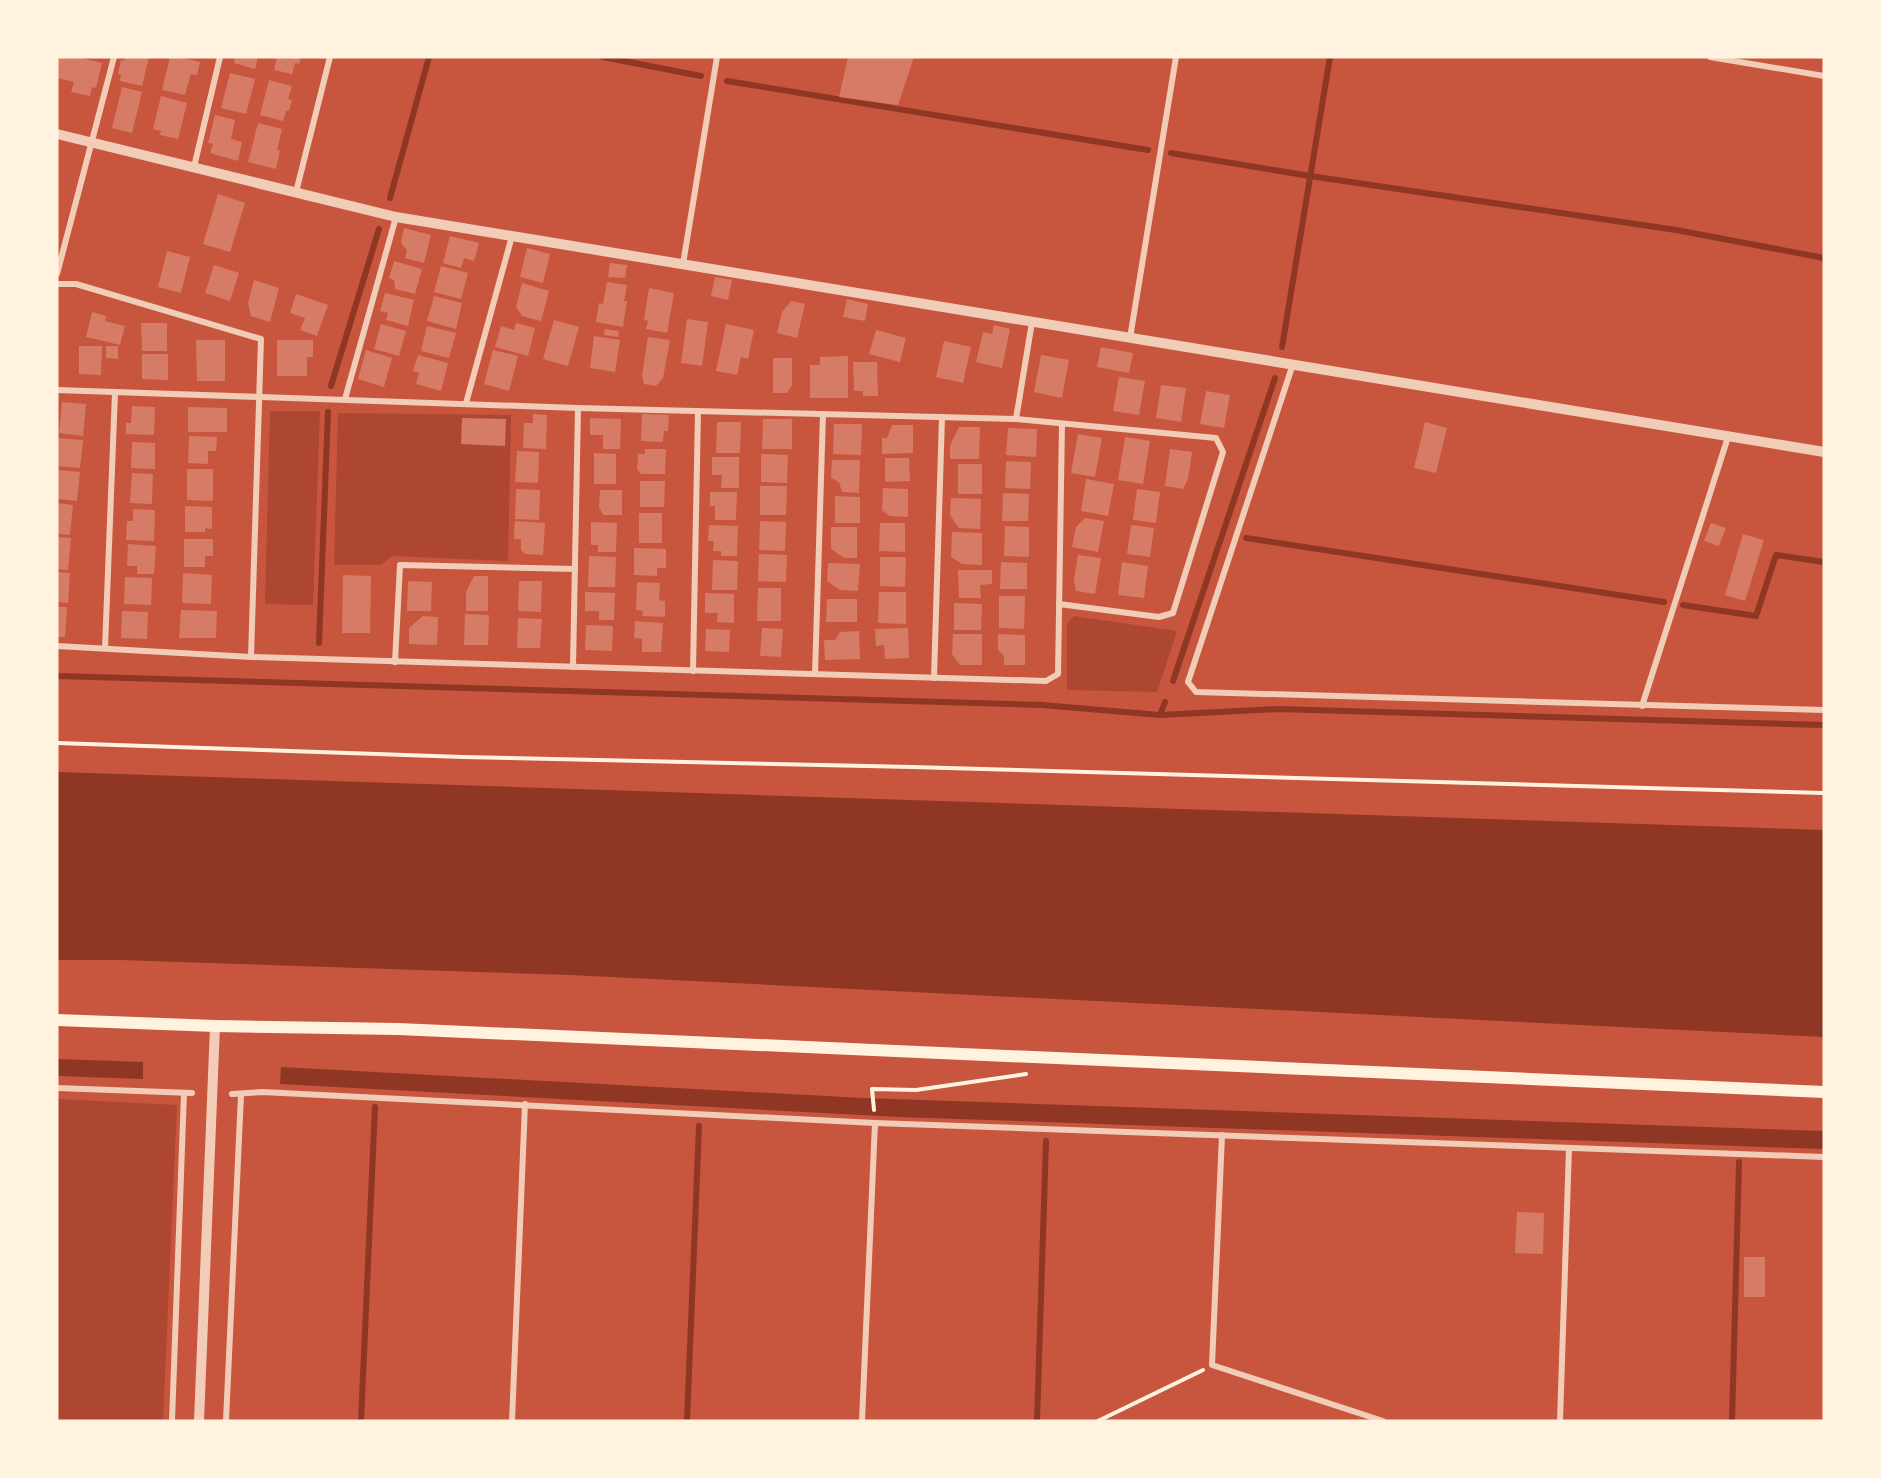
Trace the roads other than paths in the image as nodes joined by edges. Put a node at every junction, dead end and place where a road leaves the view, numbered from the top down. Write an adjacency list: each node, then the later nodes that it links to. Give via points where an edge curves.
1 (114, 57): 9 (street)
2 (220, 57): 10 (street)
3 (330, 57): 11 (street)
4 (717, 57): 14 (street)
5 (1176, 57): 18 (street)
6 (1710, 57): 7 (street)
7 (1824, 76)
8 (57, 134): 9 (street)
9 (92, 142): 10 (street); 15 (street)
10 (194, 167): 11 (street)
11 (296, 192): 12 (street)
12 (396, 217): 13 (street); 23 (street)
13 (512, 236): 14 (street); 24 (street)
14 (683, 264): 17 (street)
15 (57, 274)
16 (57, 284): 22 (street, via 76,284 261,339)
17 (1032, 322): 18 (street); 29 (street)
18 (1130, 338): 19 (street)
19 (1293, 364): 31 (street); 43 (street, via 1188,682 1196,693)
20 (57, 390): 21 (street)
21 (115, 393): 22 (street); 36 (street)
22 (259, 396): 23 (street); 37 (street)
23 (345, 399): 24 (street)
24 (466, 403): 25 (street)
25 (578, 408): 26 (street); 33 (street)
26 (698, 411): 27 (street); 40 (street)
27 (823, 414): 28 (street); 41 (street)
28 (942, 417): 29 (street); 42 (street)
29 (1016, 419): 30 (street)
30 (1062, 424): 34 (street); 34 (street, via 1216,438 1223,452 1173,613 1159,617)
31 (1728, 437): 32 (street); 43 (street)
32 (1824, 452)
33 (575, 569): 38 (street, via 400,565); 39 (street)
34 (1059, 604): 42 (street, via 1058,674 1046,681)
35 (57, 646): 36 (street)
36 (105, 648): 37 (street)
37 (250, 657): 38 (street)
38 (395, 662): 39 (street)
39 (573, 667): 40 (street)
40 (693, 670): 41 (street)
41 (815, 674): 42 (street)
42 (934, 678)
43 (1642, 706): 44 (street)
44 (1824, 710)
45 (57, 1020): 46 (main road)
46 (215, 1026): 48 (main road, via 398,1029); 57 (street)
47 (57, 1088): 56 (street, via 188,1093)
48 (1824, 1092)
49 (232, 1094): 50 (street)
50 (241, 1095): 51 (street, via 262,1092); 58 (street)
51 (525, 1104): 52 (street); 59 (street)
52 (874, 1123): 53 (street); 60 (street)
53 (1222, 1135): 54 (street); 61 (street, via 1212,1365)
54 (1569, 1148): 55 (street); 62 (street)
55 (1824, 1157)
56 (172, 1421)
57 (199, 1421)
58 (226, 1421)
59 (512, 1421)
60 (862, 1421)
61 (1383, 1421)
62 (1560, 1421)

